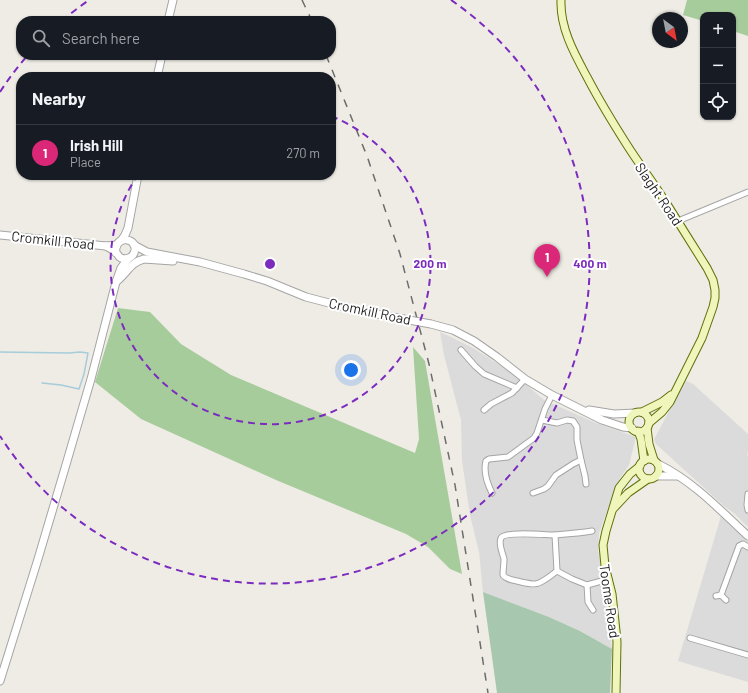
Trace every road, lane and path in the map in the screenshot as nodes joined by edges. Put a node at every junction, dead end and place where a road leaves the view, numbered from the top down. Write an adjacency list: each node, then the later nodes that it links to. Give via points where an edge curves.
1 (173, 0): 3 (street)
2 (561, 0): 8 (main road, Slaght Road, via 564,29 579,63 627,145)
3 (169, 16)
4 (161, 60): 5 (street)
5 (158, 72)
6 (137, 180): 9 (street)
7 (748, 192): 8 (street)
8 (678, 221): 23 (main road, Slaght Road, via 707,268 715,290 713,307 702,338)
9 (128, 228): 11 (street); 12 (street)
10 (0, 234): 13 (street, Cromkill Road)
11 (119, 243): 12 (street, via 126,240); 13 (street, Cromkill Road); 15 (street, via 116,247)
12 (132, 243): 14 (street, Cromkill Road); 16 (street, via 135,250)
13 (106, 246): 15 (street, Cromkill Road)
14 (147, 252): 16 (street, Cromkill Road); 17 (street, Cromkill Road)
15 (118, 255): 16 (street, via 122,258); 18 (street)
16 (130, 257): 18 (street)
17 (193, 261): 19 (street, via 140,260); 21 (street, Cromkill Road, bridge, via 268,281 313,298 356,310 453,330 474,341)
18 (121, 268): 19 (street)
19 (116, 282): 54 (street, via 65,468)
20 (461, 350): 22 (street, via 484,374)
21 (526, 379): 22 (street); 24 (street, Cromkill Road)
22 (517, 388): 26 (street)
23 (676, 390): 27 (main road, Slaght Road, via 662,402); 29 (main road, Slaght Road, via 666,407)
24 (552, 395): 25 (street, Cromkill Road); 28 (street)
25 (577, 408): 27 (street, Cromkill Road, via 614,414); 30 (street, Cromkill Road, via 602,420)
26 (484, 410)
27 (638, 413): 29 (main road, via 647,416); 30 (main road, via 631,416 630,421)
28 (542, 420): 31 (street, via 557,424 567,420 573,421 577,427); 38 (street, via 534,438 511,456 486,461 486,477)
29 (648, 426): 30 (main road, via 642,431); 32 (main road, via 649,444)
30 (635, 430): 33 (main road, via 641,440)
31 (581, 460): 37 (street); 39 (street, via 556,475 544,489)
32 (656, 462): 33 (main road, via 650,459); 34 (main road, via 659,469); 35 (street)
33 (642, 463): 36 (main road, via 639,470); 41 (main road, Toome Road, via 619,488)
34 (656, 476): 35 (street); 36 (main road)
35 (678, 476): 45 (street, via 692,485)
36 (648, 479): 41 (main road, Toome Road, via 628,494)
37 (586, 484)
38 (492, 493)
39 (533, 493)
40 (748, 494): 42 (street)
41 (613, 510): 48 (main road, Toome Road, via 603,545)
42 (748, 510)
43 (592, 531): 44 (street)
44 (555, 534): 47 (street); 47 (street, via 506,535 500,542 505,578 533,585)
45 (748, 536)
46 (748, 547): 50 (street, via 743,544 739,546 718,596)
47 (557, 571): 49 (street)
48 (609, 579): 49 (street); 55 (main road, Toome Road, via 616,637)
49 (587, 585): 51 (street, via 588,602)
50 (726, 600)
51 (593, 610)
52 (690, 638): 53 (street)
53 (748, 655)
54 (0, 681)
55 (616, 693)

